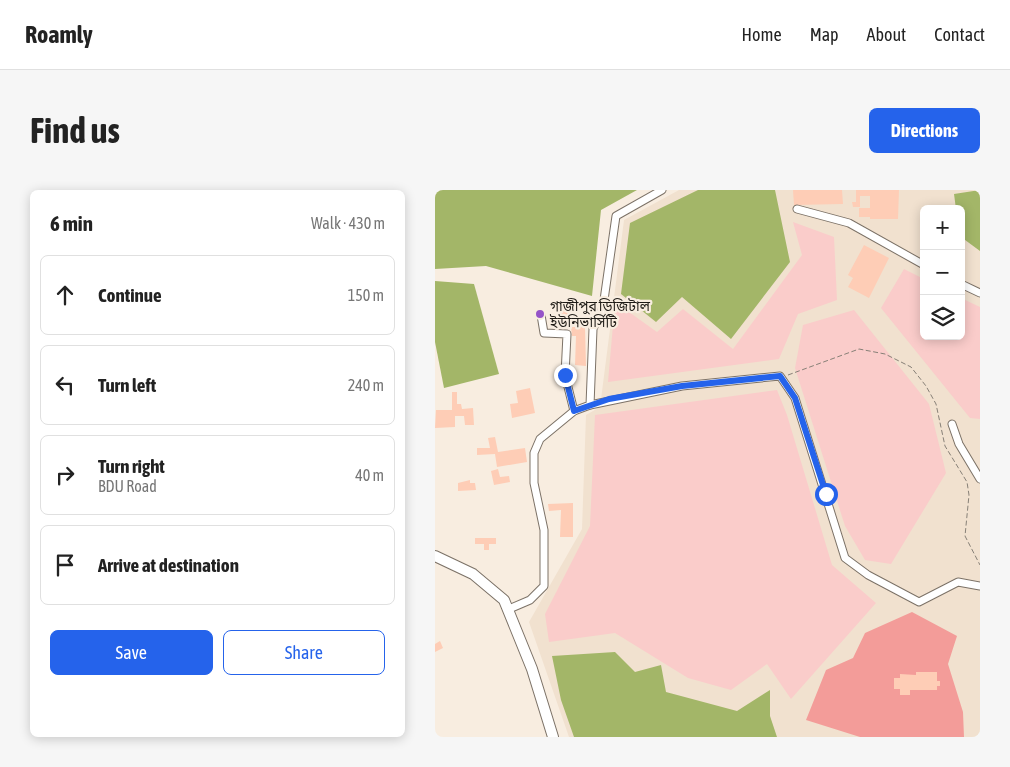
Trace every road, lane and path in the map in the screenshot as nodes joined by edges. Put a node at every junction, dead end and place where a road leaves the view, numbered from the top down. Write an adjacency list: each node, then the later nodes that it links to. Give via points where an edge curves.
1 (662, 190): 8 (street, via 616,216 603,307 593,329)
2 (797, 209): 3 (street, via 849,224)
3 (920, 262)
4 (965, 286): 5 (street)
5 (980, 293)
6 (541, 314): 9 (street, via 545,333 567,334 565,375)
7 (780, 376): 8 (street, via 682,386); 13 (path, via 803,371 859,349 885,354 911,367 936,404 945,446 967,482 969,496 965,536); 14 (street, via 795,398 845,558 868,575 919,602 958,582)
8 (589, 405): 9 (street)
9 (574, 411): 15 (street, via 540,439 534,453 533,483 545,530 544,586 530,600)
10 (952, 424): 11 (street, via 959,444)
11 (980, 479)
12 (435, 556): 15 (highway, via 485,582)
13 (980, 565)
14 (980, 586)
15 (509, 609): 16 (highway)
16 (553, 737)

